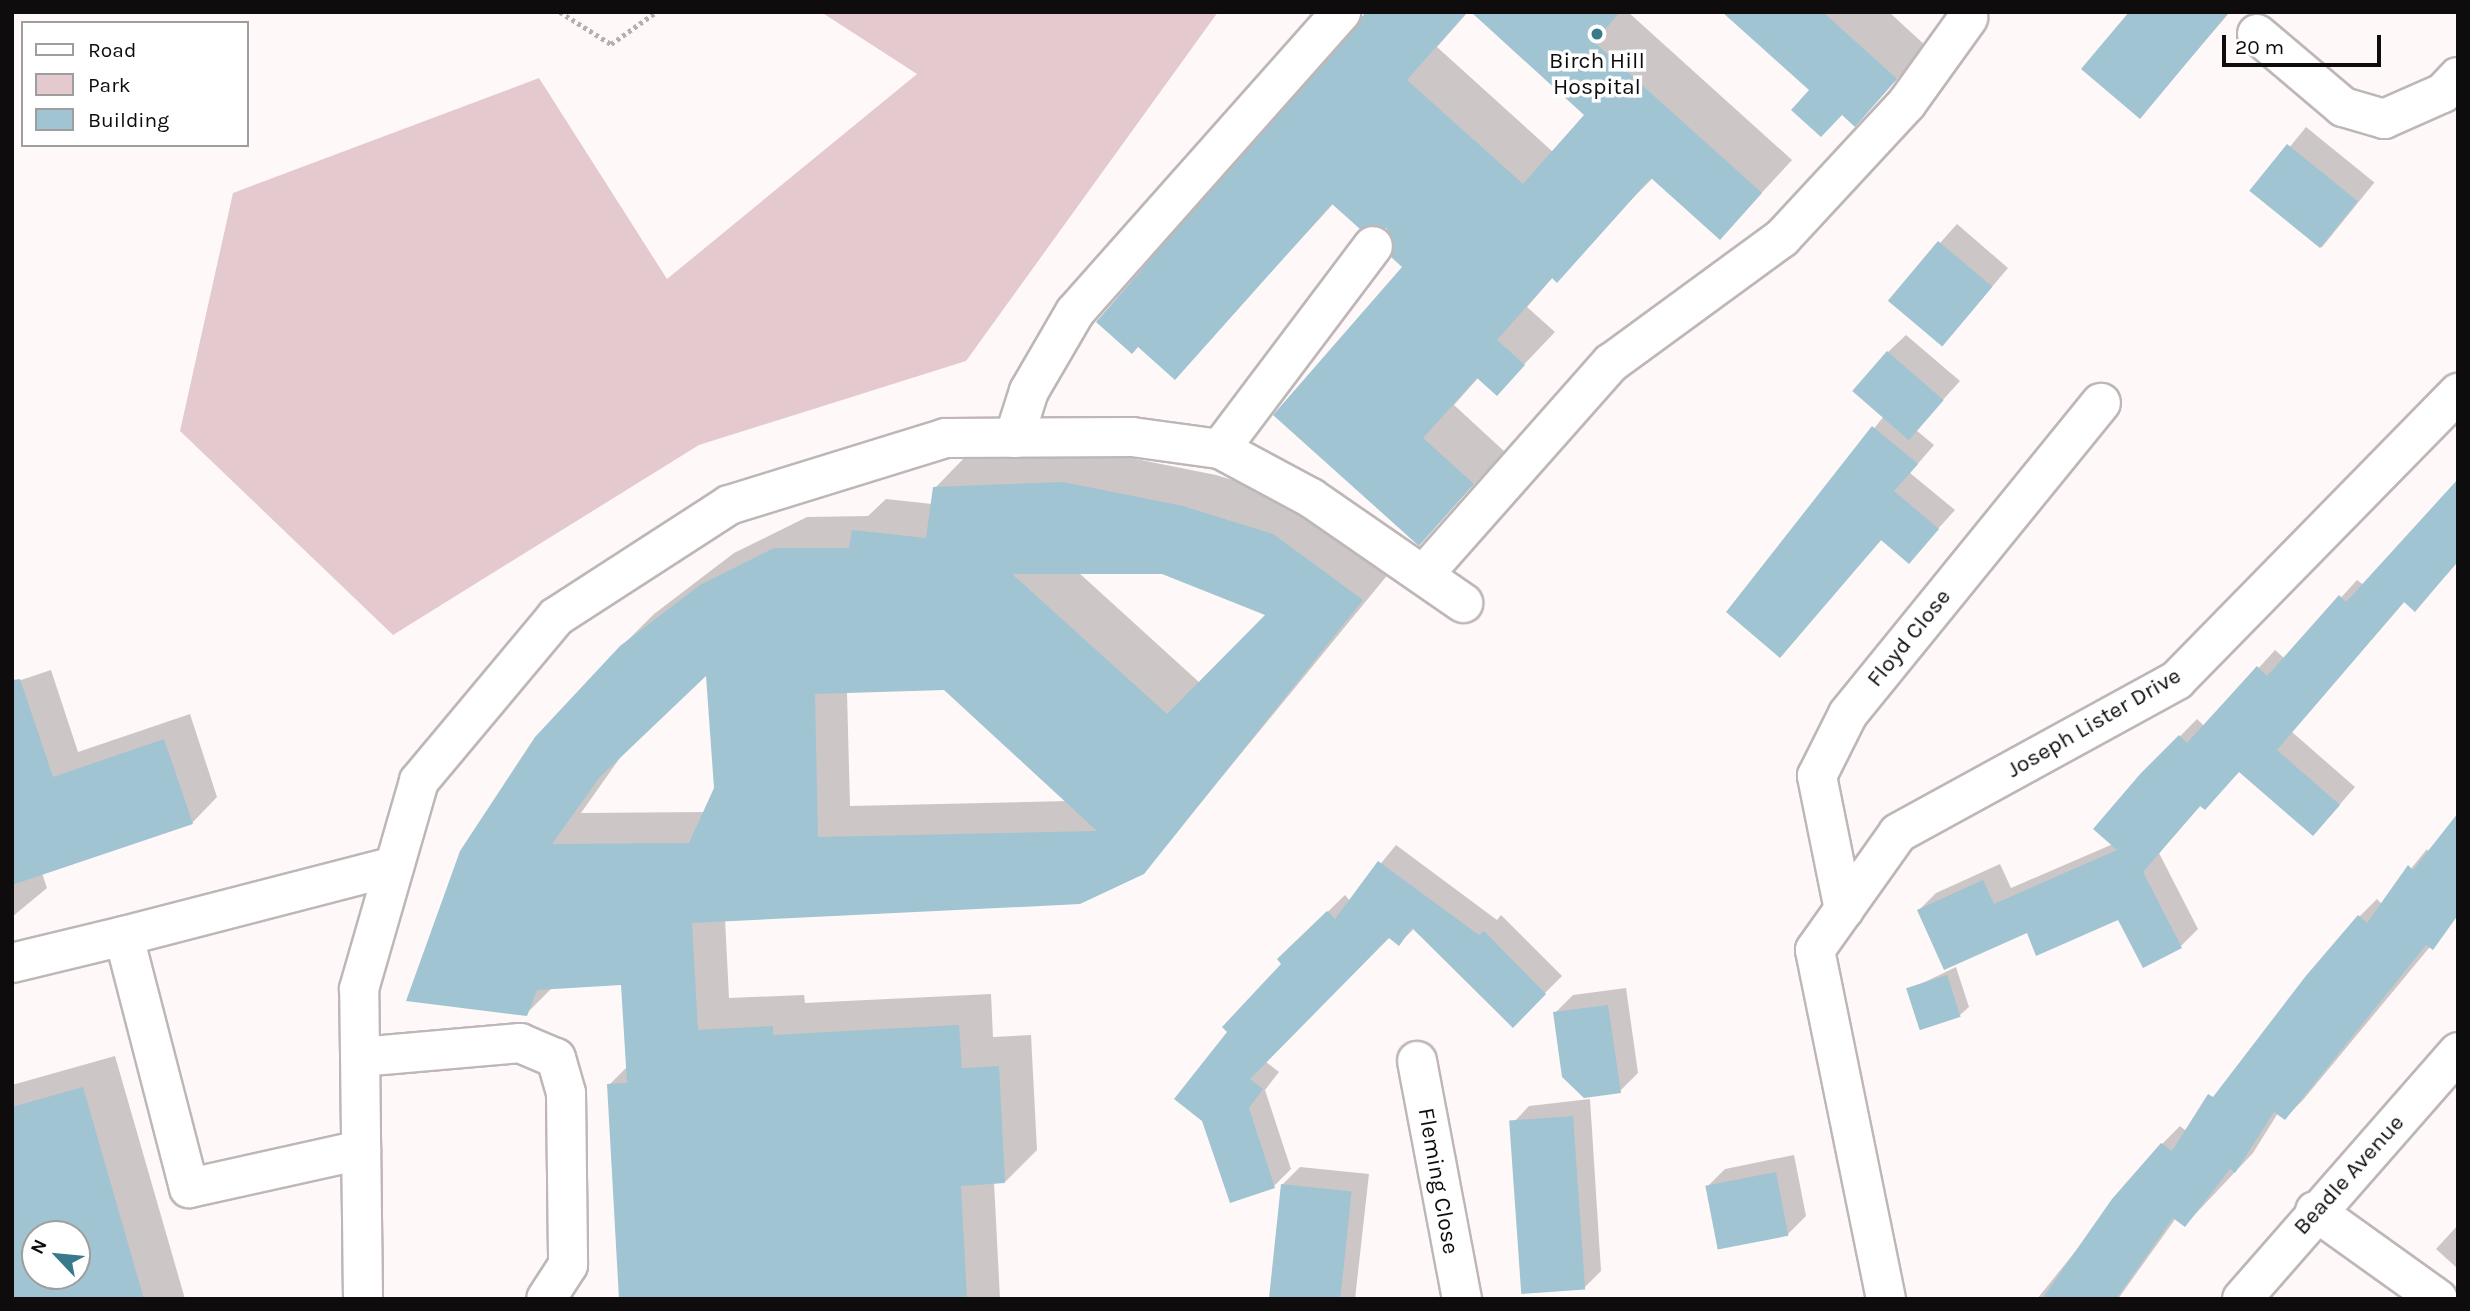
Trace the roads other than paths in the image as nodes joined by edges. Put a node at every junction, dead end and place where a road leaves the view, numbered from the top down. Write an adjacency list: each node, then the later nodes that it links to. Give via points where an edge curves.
1 (1341, 12): 8 (street, via 1074,312 1029,391)
2 (1968, 18): 10 (street, via 1907,103 1782,238 1611,363)
3 (2257, 34): 4 (street, via 2343,107 2384,119 2444,93)
4 (2458, 77)
5 (1373, 246): 9 (street)
6 (2458, 393): 13 (street, Joseph Lister Drive, via 2177,680 1898,833)
7 (2101, 403): 13 (street, Floyd Close, via 1847,714 1817,776)
8 (1014, 438): 9 (street, via 1132,437); 12 (street, via 945,438 729,505 556,617 419,781)
9 (1220, 449): 10 (street, via 1311,498)
10 (1424, 574): 11 (street)
11 (1463, 603)
12 (394, 866): 14 (street); 17 (street, via 359,989)
13 (1844, 910): 24 (street, Joseph Lister Drive, via 1815,950)
14 (124, 936): 15 (street); 19 (street, via 189,1188)
15 (12, 963)
16 (2458, 1052): 20 (street, Beadle Avenue)
17 (360, 1057): 19 (street); 22 (street, via 520,1043 556,1058 566,1093 568,1265)
18 (1417, 1061): 23 (street, Fleming Close)
19 (361, 1150): 21 (street)
20 (2315, 1211): 25 (street, Beadle Avenue); 26 (street)
21 (363, 1299)
22 (546, 1299)
23 (1462, 1299)
24 (1886, 1299)
25 (2242, 1299)
26 (2438, 1299)

